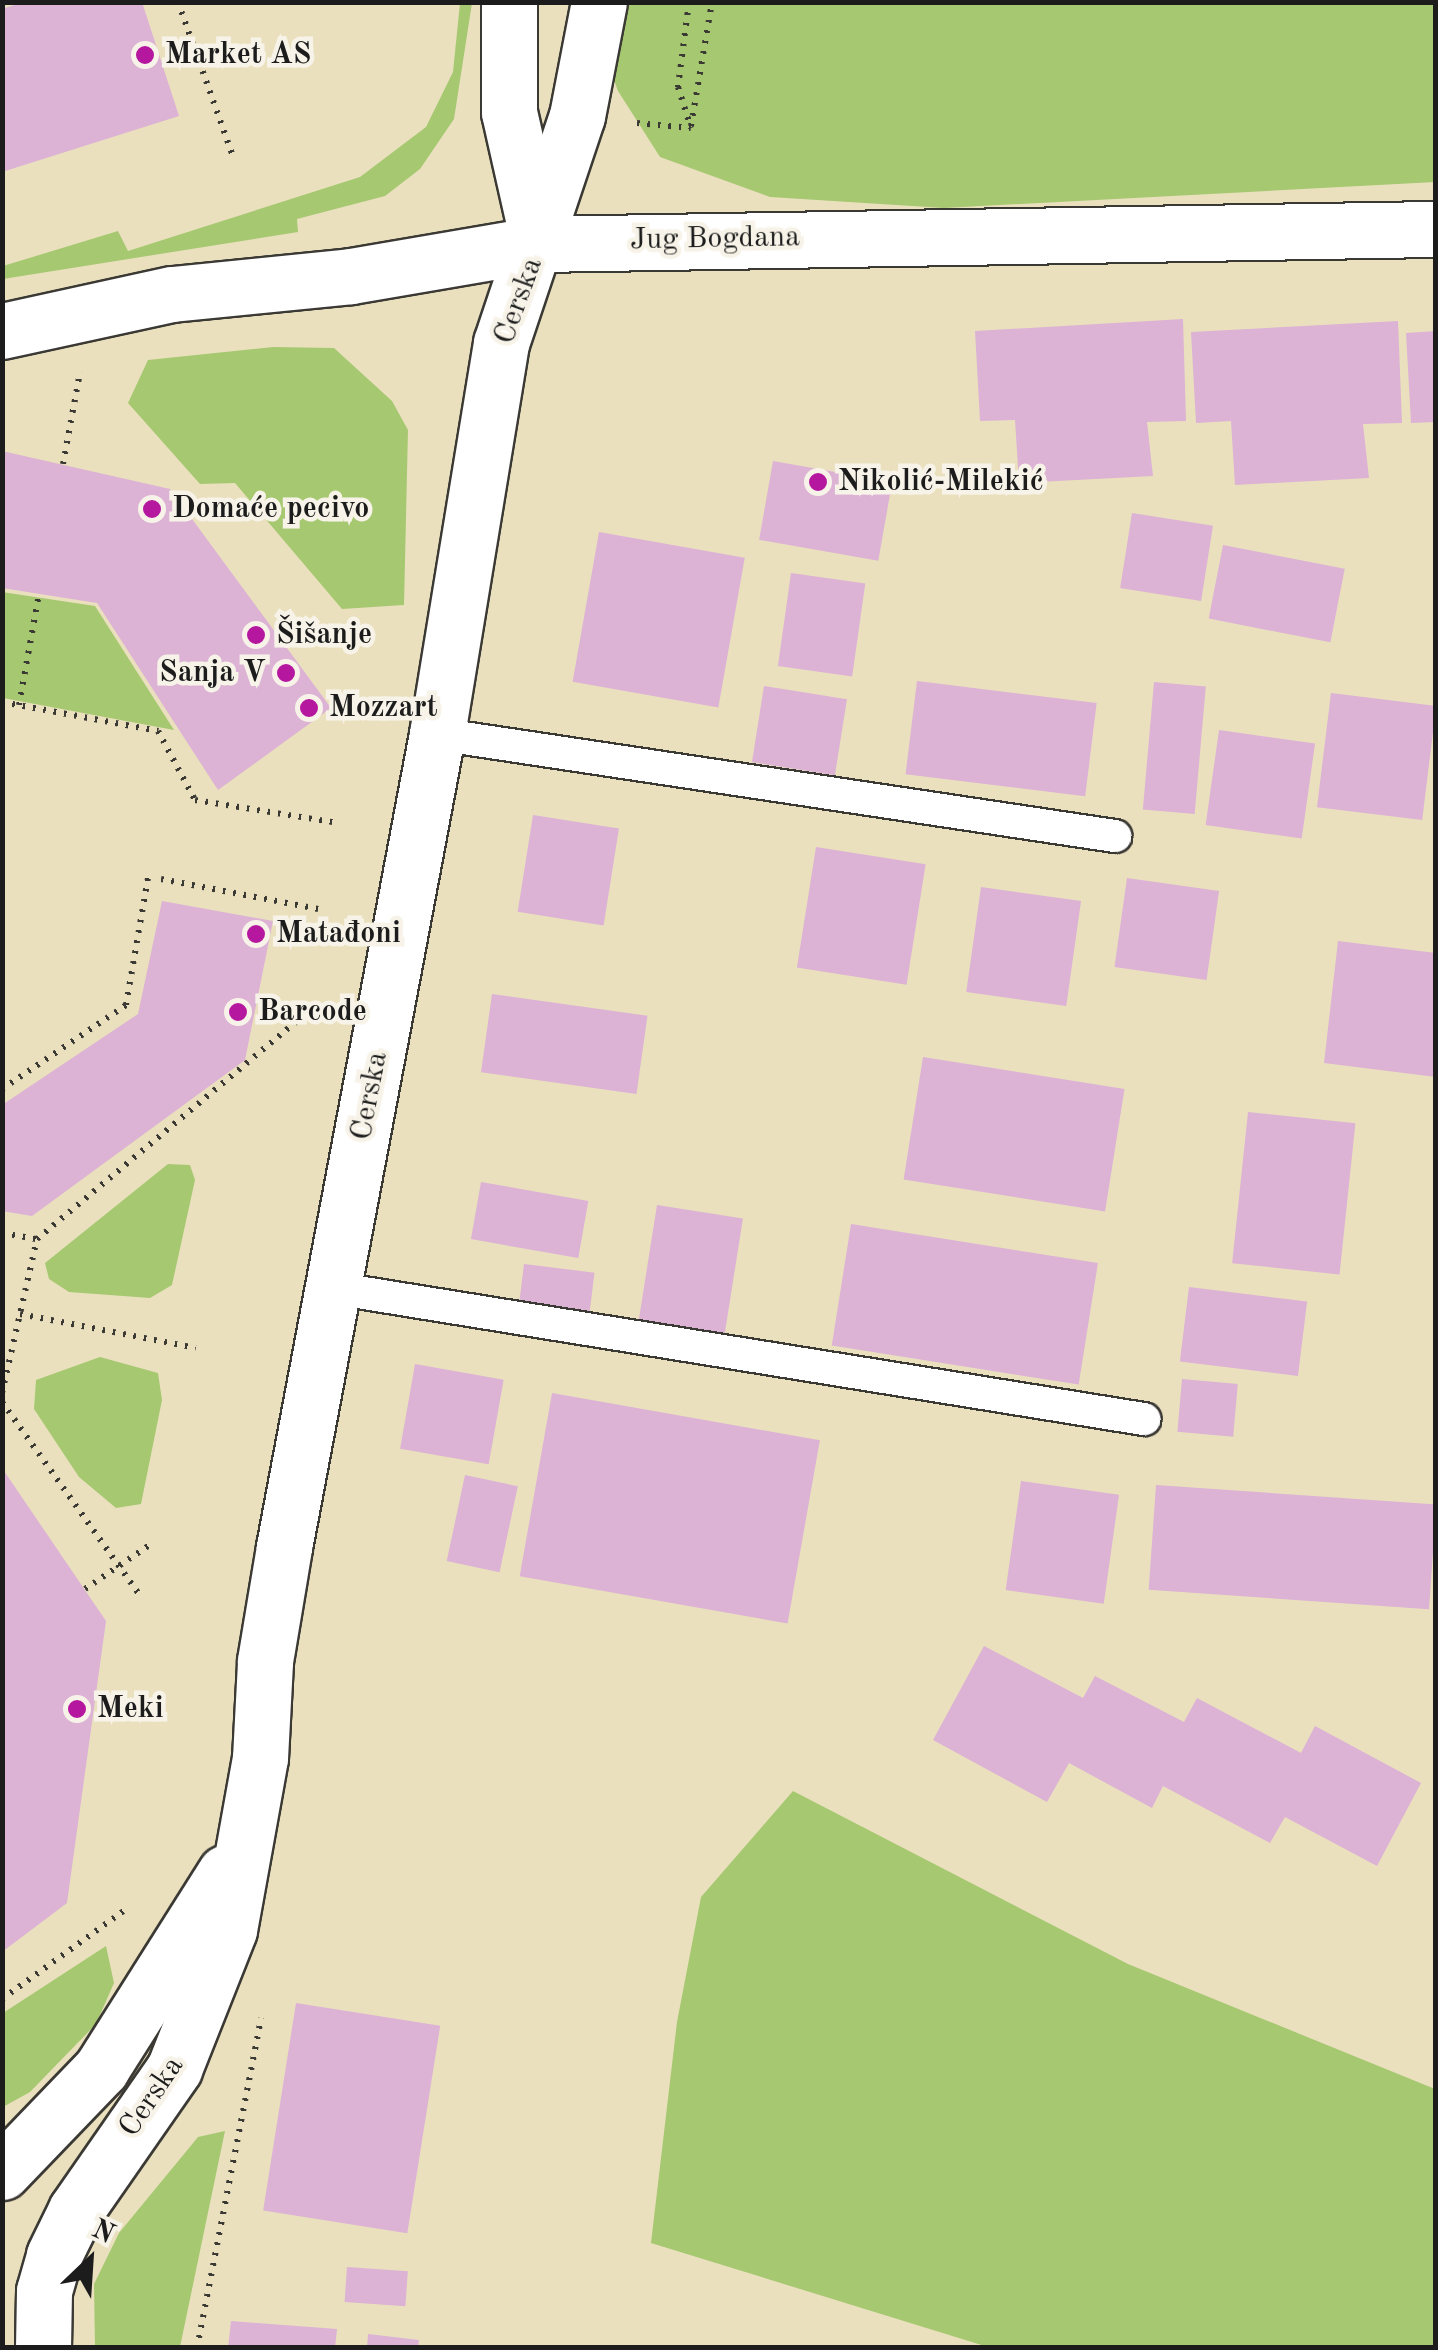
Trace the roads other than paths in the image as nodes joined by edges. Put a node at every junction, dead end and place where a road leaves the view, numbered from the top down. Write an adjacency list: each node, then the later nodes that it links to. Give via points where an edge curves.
1 (509, 2): 4 (street, via 507,95)
2 (599, 2): 4 (street, Cerska, via 588,75)
3 (1436, 229): 4 (street, Jug Bogdana)
4 (539, 244): 5 (street, Jug Bogdana, via 351,276 172,294); 6 (street, Cerska, via 501,343)
5 (2, 331)
6 (437, 734): 7 (lane); 8 (street, Cerska)
7 (1115, 836)
8 (334, 1288): 9 (lane); 10 (street, Cerska, via 265,1661)
9 (1144, 1419)
10 (246, 1835): 11 (street, Cerska, via 102,2069); 12 (street, Cerska, via 229,1930 190,2036 54,2255 44,2291)
11 (7, 2163)
12 (43, 2348)

